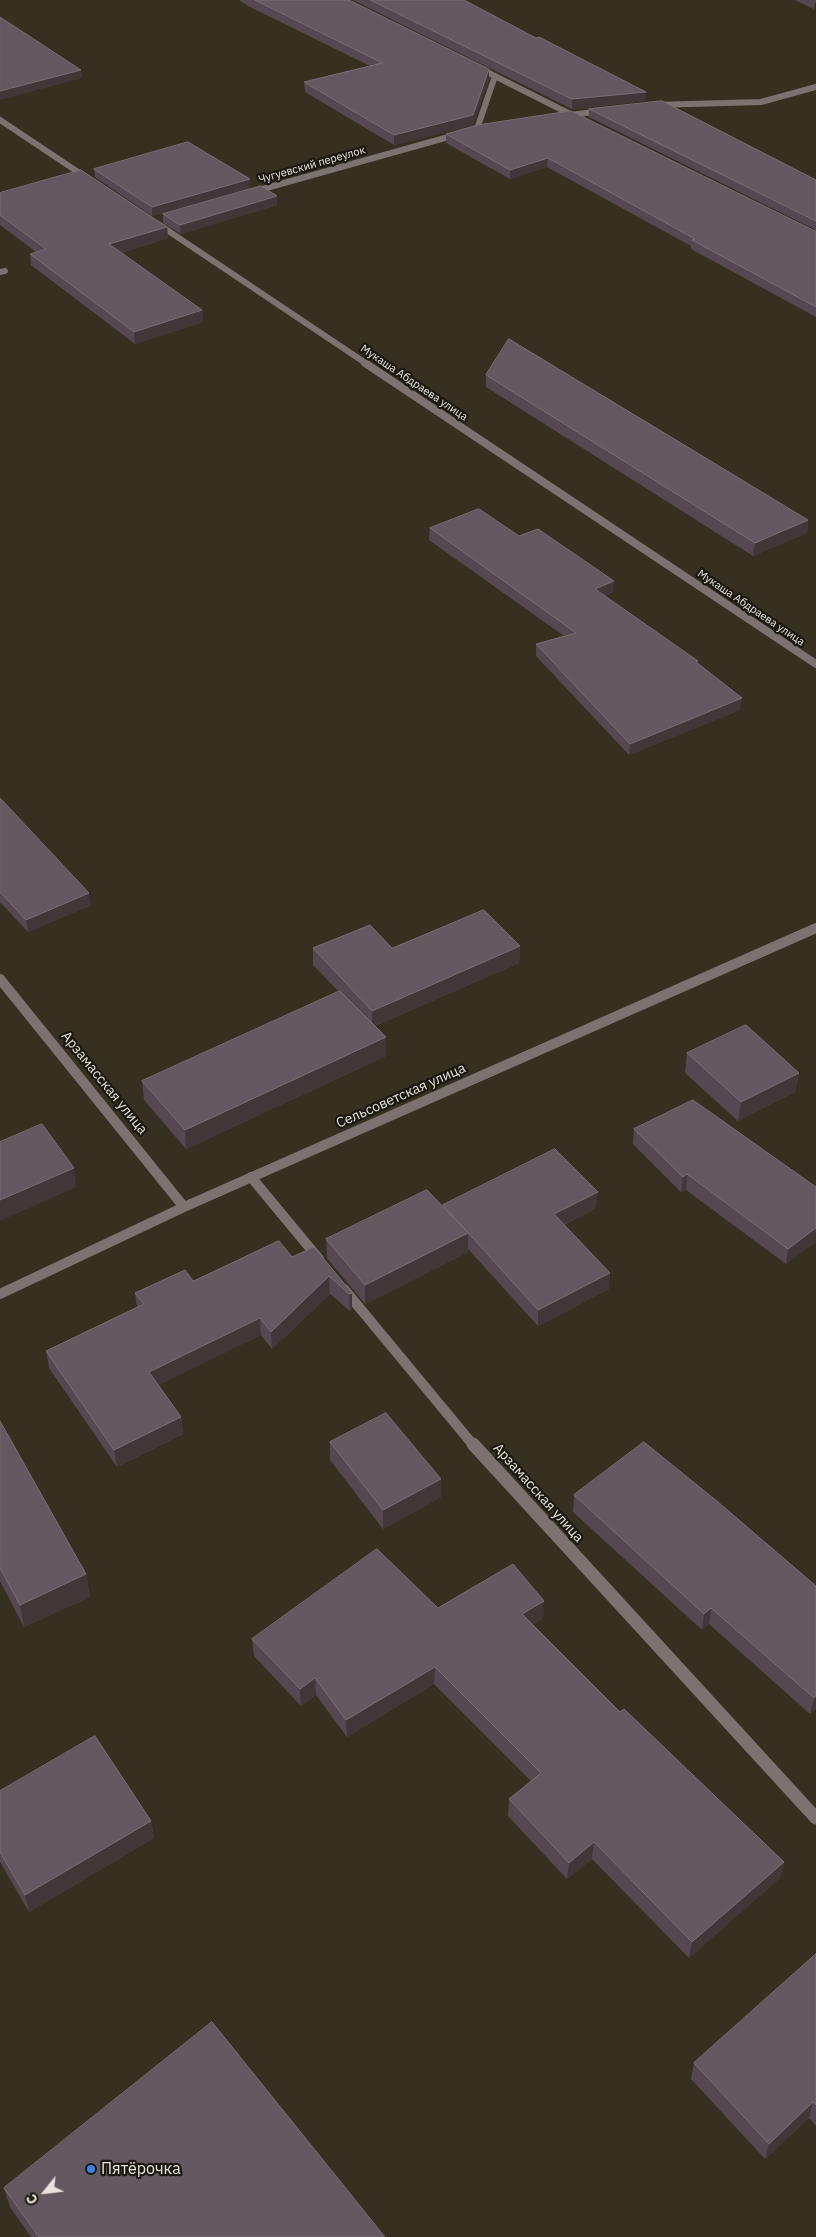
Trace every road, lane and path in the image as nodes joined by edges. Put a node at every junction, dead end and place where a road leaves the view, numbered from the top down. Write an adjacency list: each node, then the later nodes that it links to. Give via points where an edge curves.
1 (470, 64): 2 (street)
2 (495, 76): 6 (street); 11 (street)
3 (816, 87): 4 (street, via 760,102)
4 (650, 106)
5 (610, 110): 6 (street)
6 (571, 114): 7 (street); 9 (street)
7 (561, 116)
8 (0, 120): 12 (street)
9 (588, 123)
10 (487, 128): 11 (street, Чугуевский переулок)
11 (477, 129): 13 (street, Чугуевский переулок)
12 (96, 184)
13 (248, 194)
14 (162, 218): 15 (street, Мукаша Абдраева улица, via 152,220)
15 (816, 664)
16 (816, 928): 18 (street, Сельсоветская улица)
17 (0, 979): 19 (street, Арзамасская улица)
18 (251, 1177): 19 (street, Сельсоветская улица); 21 (street, Арзамасская улица, via 493,1468)
19 (184, 1207): 20 (street, Сельсоветская улица)
20 (0, 1294)
21 (816, 1818)

